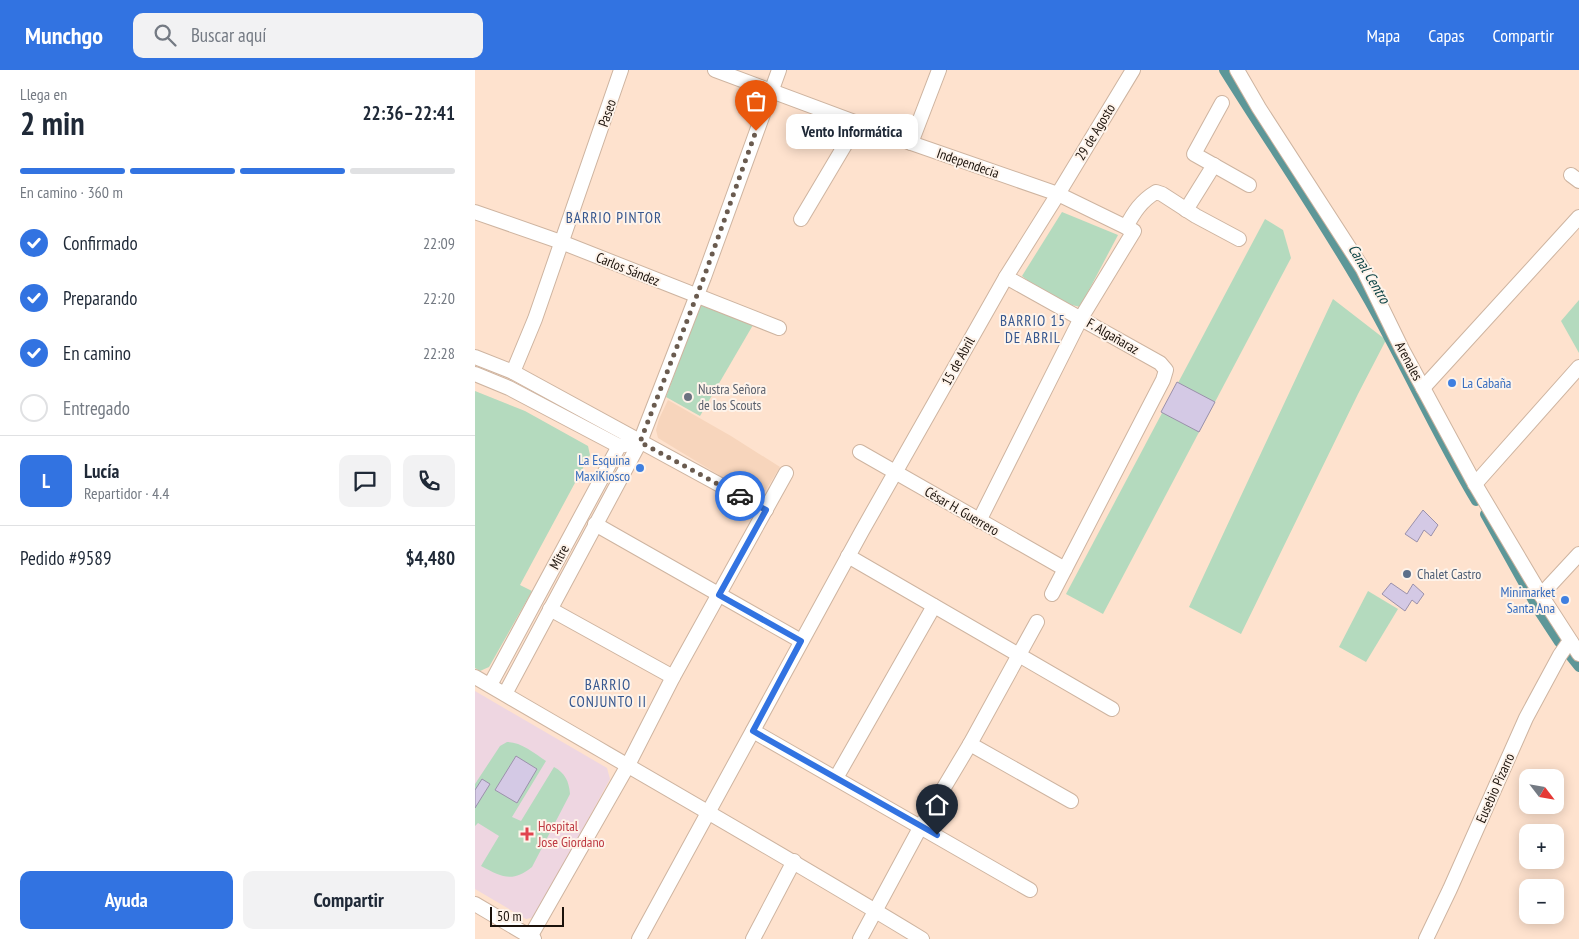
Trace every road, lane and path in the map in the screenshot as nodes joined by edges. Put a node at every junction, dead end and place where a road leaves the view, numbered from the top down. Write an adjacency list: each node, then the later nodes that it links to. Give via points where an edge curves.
1 (621, 70): 20 (street, Paseo)
2 (715, 70): 7 (street, Independecia)
3 (779, 70): 7 (street, Mitre)
4 (939, 70): 10 (street)
5 (1237, 70): 29 (street, Arenales, via 1363,269)
6 (1129, 71): 13 (street, 29 de Agosto)
7 (771, 90): 9 (street, Independecia); 22 (street, Mitre)
8 (1223, 103): 11 (street, via 1194,154)
9 (858, 123): 10 (street, Independecia); 17 (street)
10 (911, 143): 13 (street, Independecia)
11 (1214, 165): 12 (street); 14 (street)
12 (1249, 185)
13 (1058, 194): 18 (street, Independecia); 21 (street, 15 de Abril)
14 (1187, 210): 18 (street, via 1156,192 1137,208); 19 (street)
15 (475, 212): 20 (street, Carlos Sández)
16 (1579, 217): 29 (street)
17 (801, 219)
18 (1130, 229): 23 (street)
19 (1239, 239)
20 (561, 242): 22 (street, Carlos Sández); 27 (street, Paseo)
21 (1005, 276): 23 (street, F. Algañaraz); 33 (street, 15 de Abril)
22 (697, 296): 24 (street, Carlos Sández); 30 (street, Mitre)
23 (1081, 318): 37 (street); 41 (street, F. Algañaraz, via 1160,363 1166,370)
24 (779, 328)
25 (475, 357): 27 (street)
26 (1579, 367): 35 (street)
27 (513, 372): 30 (street)
28 (475, 374): 31 (street, via 509,388)
29 (1423, 388): 35 (street, Arenales)
30 (640, 442): 31 (street); 36 (street); 38 (street, Mitre)
31 (619, 446): 53 (street, Mitre)
32 (860, 452): 33 (street, César H. Guerrero)
33 (896, 472): 37 (street, César H. Guerrero); 40 (street, 15 de Abril)
34 (786, 473): 36 (street)
35 (1475, 484): 44 (street, Arenales)
36 (766, 510): 43 (street)
37 (979, 521): 41 (street, César H. Guerrero)
38 (595, 524): 43 (street); 46 (street, Mitre)
39 (1579, 554): 44 (street)
40 (848, 556): 45 (street); 48 (street, 15 de Abril)
41 (1065, 569): 42 (street)
42 (1053, 594)
43 (719, 595): 48 (street); 52 (street)
44 (1541, 595): 49 (street, Arenales)
45 (934, 606): 50 (street); 59 (street)
46 (551, 609): 52 (street); 54 (street, Mitre)
47 (1037, 622): 50 (street)
48 (801, 641): 56 (street, 15 de Abril)
49 (1569, 649): 72 (street, Eusebio Pizarro, via 1526,718)
50 (1019, 654): 55 (street); 57 (street)
51 (475, 677): 53 (street)
52 (673, 677): 58 (street)
53 (490, 685): 54 (street)
54 (505, 694): 58 (street)
55 (1112, 709)
56 (753, 731): 59 (street); 61 (street, 15 de Abril)
57 (970, 744): 60 (street); 62 (street)
58 (627, 767): 61 (street); 67 (street)
59 (836, 778): 62 (street)
60 (1071, 800)
61 (708, 812): 63 (street); 68 (street, 15 de Abril)
62 (921, 826): 64 (street); 66 (street)
63 (794, 861): 66 (street); 69 (street)
64 (1030, 890)
65 (475, 904): 67 (street)
66 (875, 910): 70 (street); 71 (street)
67 (532, 938)
68 (639, 939)
69 (753, 939)
70 (860, 939)
71 (922, 939)
72 (1426, 939)

